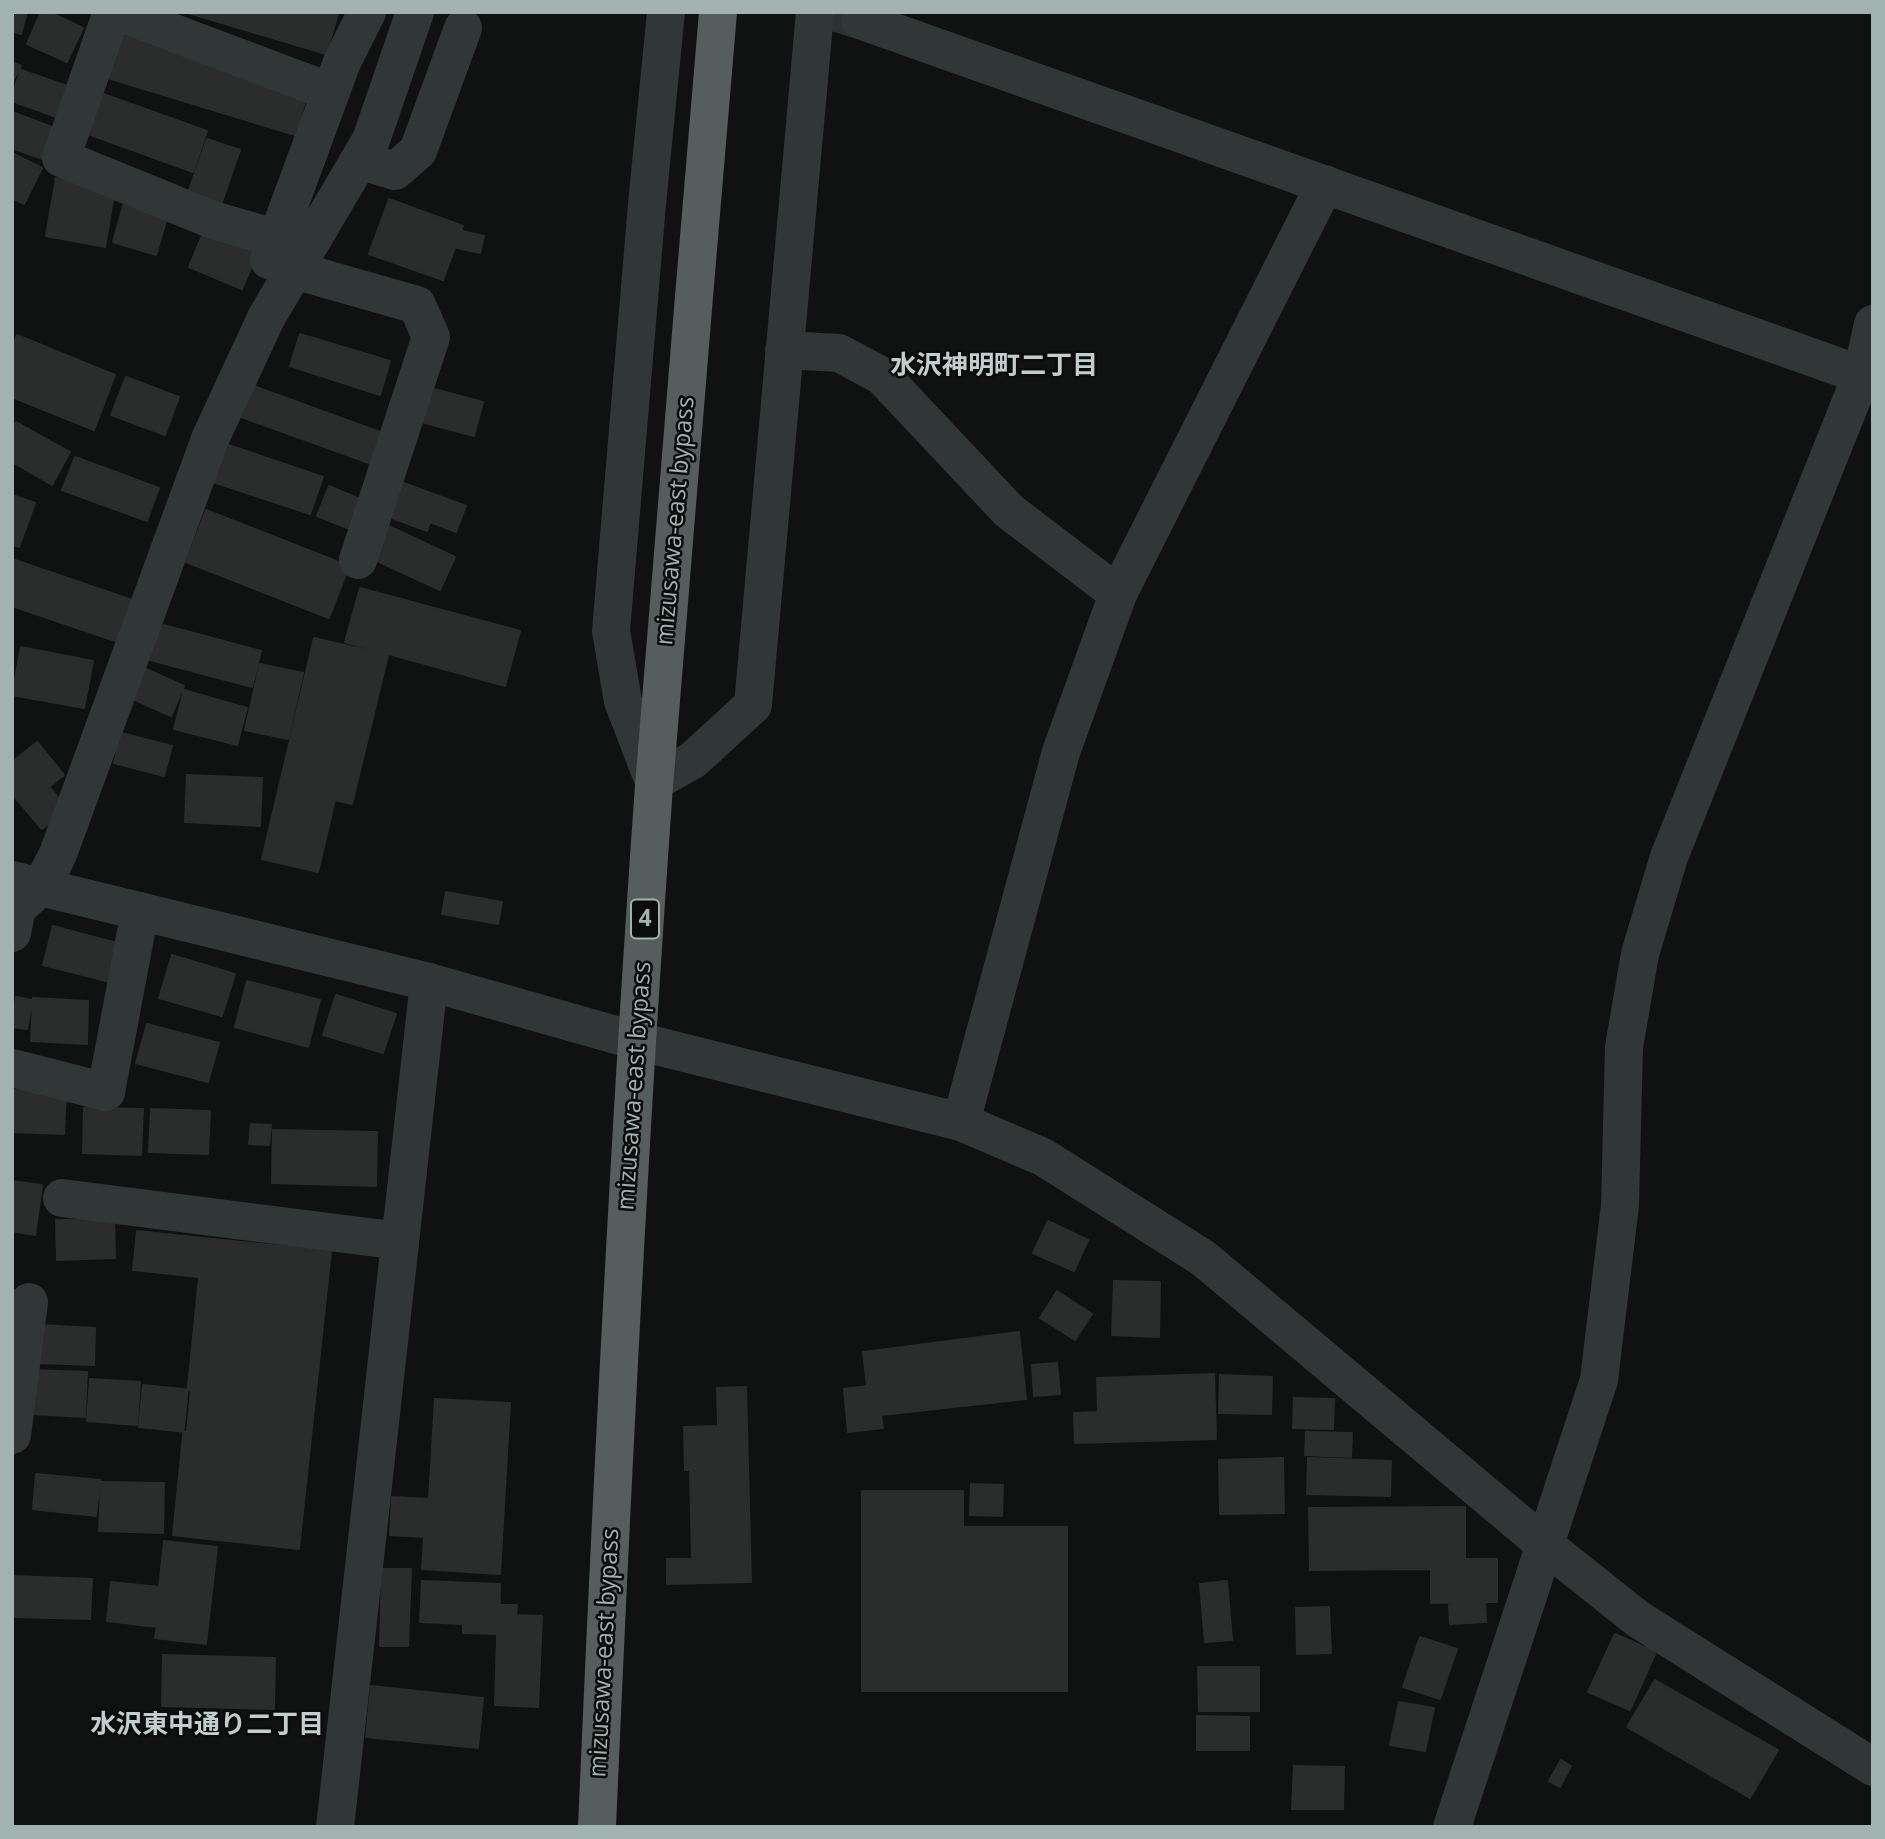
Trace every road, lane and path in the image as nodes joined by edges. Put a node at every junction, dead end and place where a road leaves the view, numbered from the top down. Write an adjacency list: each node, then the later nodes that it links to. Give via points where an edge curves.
1 (112, 12): 13 (street, via 61,158 213,220)
2 (118, 12): 10 (street)
3 (415, 12): 11 (street, via 371,140)
4 (666, 12): 21 (street, via 611,631 623,701)
5 (718, 12): 21 (highway, mizusawa-east bypass / 4)
6 (815, 12): 17 (street)
7 (358, 15): 10 (street)
8 (860, 20): 12 (street)
9 (463, 28): 11 (street, via 418,151 395,171)
10 (331, 92): 13 (street)
11 (359, 160): 14 (street)
12 (1325, 184): 18 (street); 20 (street)
13 (275, 238): 15 (street, via 260,297)
14 (294, 270): 15 (street); 19 (street, via 416,305 431,337)
15 (266, 318): 22 (street, via 210,439 58,854)
16 (1873, 324): 18 (street)
17 (784, 350): 20 (street, via 839,353 882,376 1009,512); 21 (street, via 753,705 692,760)
18 (1867, 376): 33 (street, via 1669,857 1640,954 1624,1047 1620,1205 1599,1380)
19 (358, 560)
20 (1118, 594): 28 (street, via 1061,752)
21 (654, 782): 26 (highway, mizusawa-east bypass / 4)
22 (27, 884): 23 (street); 24 (street)
23 (140, 911): 25 (street); 27 (street, via 106,1092)
24 (12, 933)
25 (429, 982): 26 (street); 30 (street)
26 (637, 1041): 28 (street); 36 (highway, mizusawa-east bypass / 4)
27 (12, 1068)
28 (961, 1122): 33 (street, via 1043,1157 1203,1258)
29 (62, 1198): 30 (street)
30 (400, 1241): 35 (street)
31 (29, 1302): 32 (street)
32 (12, 1435)
33 (1545, 1545): 34 (street, via 1638,1619); 37 (street)
34 (1873, 1767)
35 (335, 1827)
36 (597, 1827)
37 (1452, 1827)

